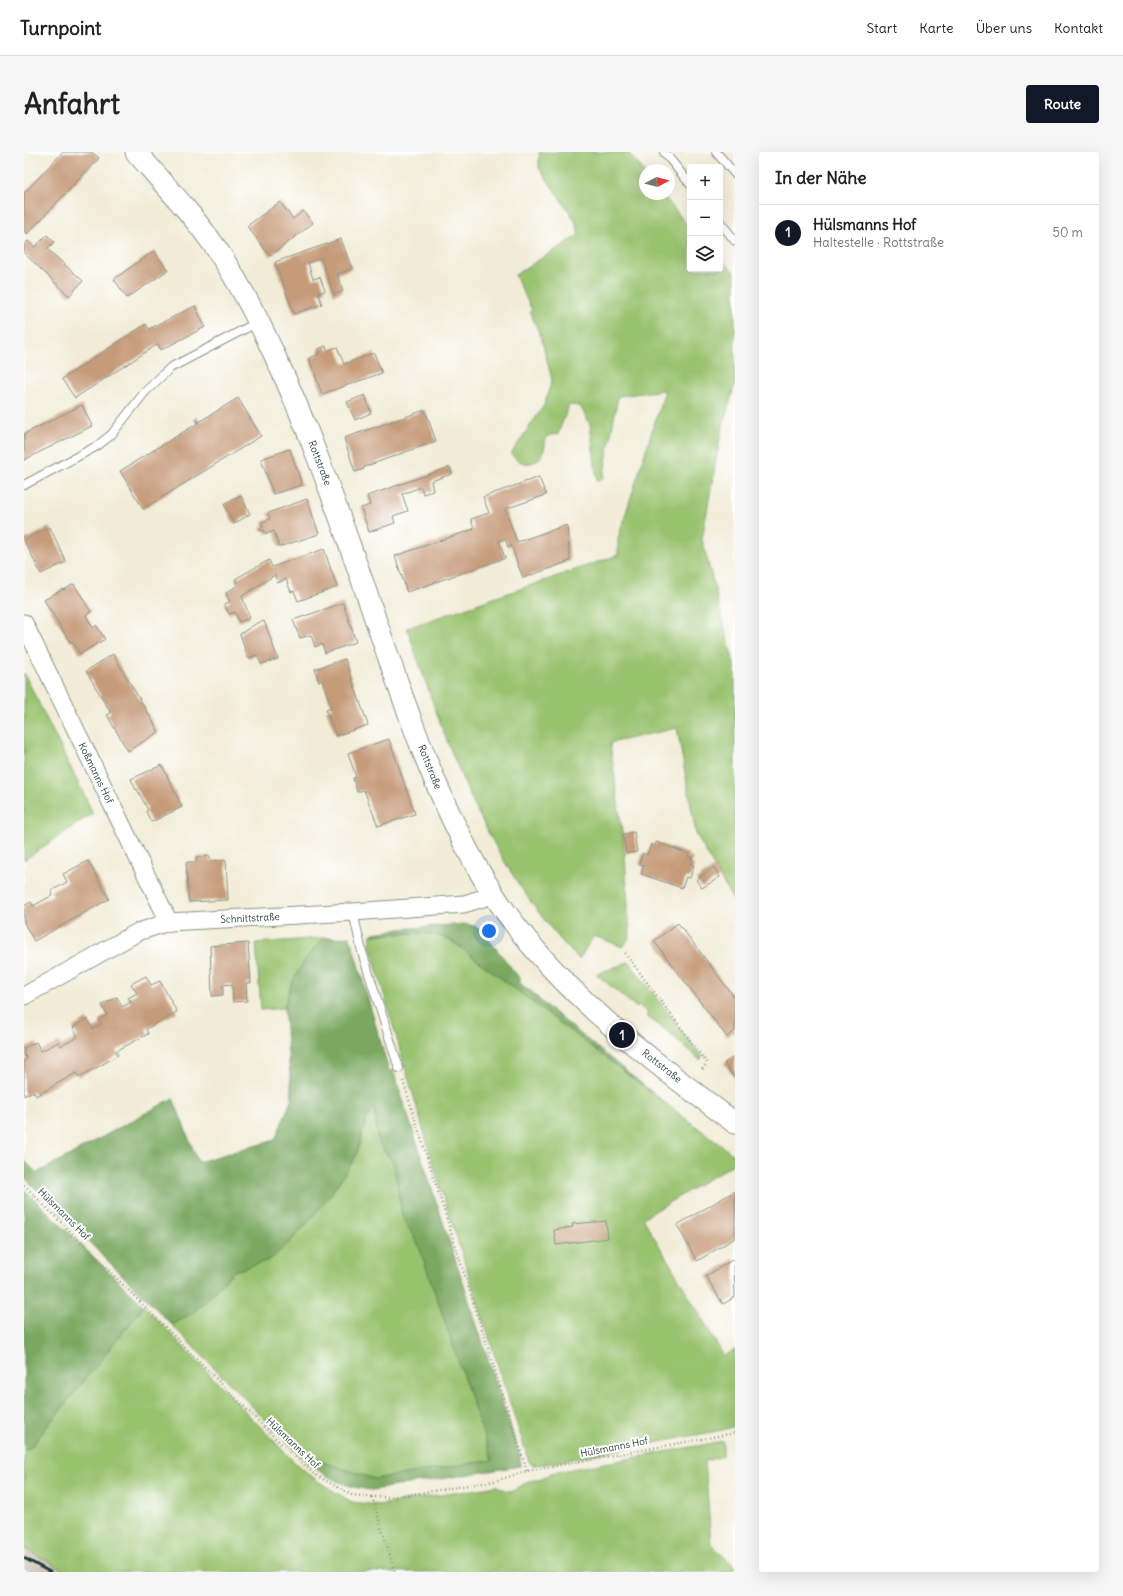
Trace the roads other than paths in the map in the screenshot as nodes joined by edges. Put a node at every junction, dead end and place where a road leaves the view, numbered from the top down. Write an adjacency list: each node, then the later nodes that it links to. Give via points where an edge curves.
1 (136, 152): 8 (street, Rottstraße, via 217,249)
2 (664, 152): 5 (lane)
3 (716, 152): 4 (lane)
4 (735, 174)
5 (687, 180)
6 (723, 226): 7 (lane)
7 (735, 241)
8 (259, 322): 9 (lane, via 170,368 145,392 111,435 97,446); 11 (street, Rottstraße, via 306,426 392,669 442,798)
9 (24, 485)
10 (24, 623): 13 (street, Koßmanns Hof)
11 (493, 895): 12 (street, Schnittstraße, via 464,904); 16 (street, Rottstraße, via 519,931 580,997 622,1035)
12 (353, 912): 13 (street, Schnittstraße); 15 (lane, via 362,952)
13 (169, 922): 14 (street, Schnittstraße, via 138,932)
14 (24, 996)
15 (399, 1068)
16 (735, 1123)

